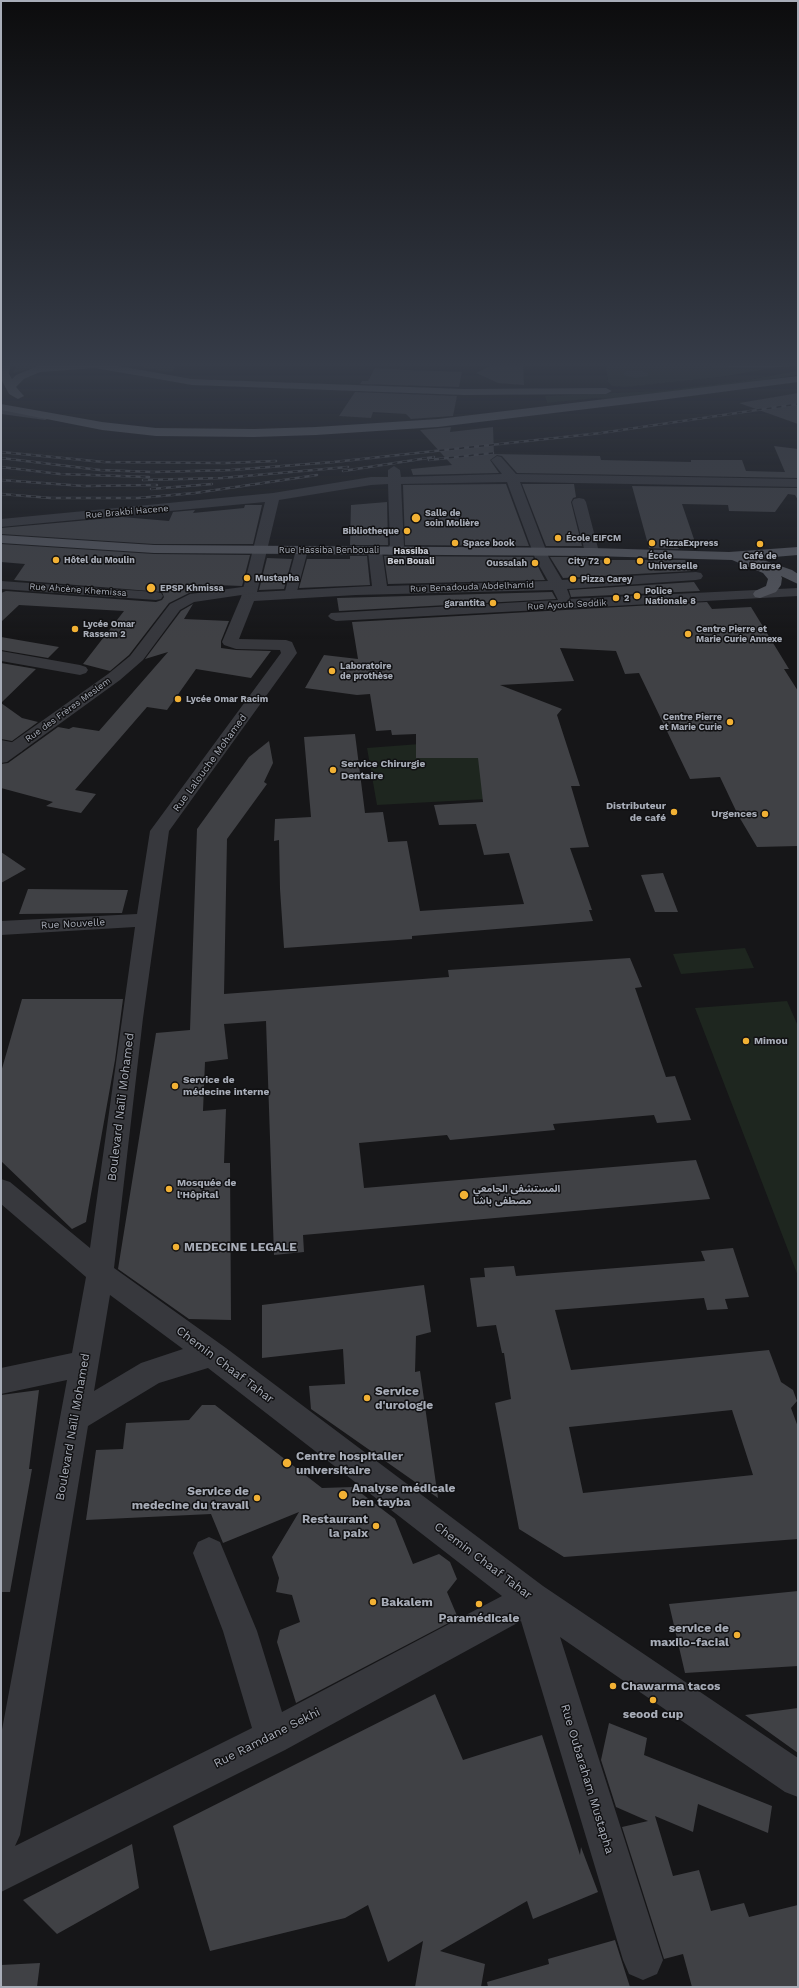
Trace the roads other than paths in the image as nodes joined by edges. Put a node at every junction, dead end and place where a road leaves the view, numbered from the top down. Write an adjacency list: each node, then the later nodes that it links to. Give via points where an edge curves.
1 (496, 460): 3 (street)
2 (394, 475): 3 (street, Rue Brakbi Hacene); 5 (street, Rue Brakbi Hacene); 13 (street, via 397,546)
3 (512, 478): 4 (street, Rue Brakbi Hacene); 16 (street)
4 (798, 483)
5 (273, 497): 7 (street, Rue Brakbi Hacene); 10 (street, Rue Lalouche Mohamed)
6 (579, 502): 15 (street)
7 (1, 523)
8 (1, 539): 10 (main road, Rue Hassiba Benbouali, via 154,549)
9 (798, 541): 18 (main road)
10 (260, 550): 11 (main road, Rue Hassiba Benbouali); 27 (street, Rue Lalouche Mohamed)
11 (302, 550): 12 (main road, Rue Hassiba Benbouali); 29 (street)
12 (375, 550): 13 (main road, Rue Hassiba Benbouali); 25 (street)
13 (392, 551): 16 (main road, Rue Hassiba Benbouali)
14 (798, 551): 18 (main road, Rue Hassiba Benbouali)
15 (592, 552): 16 (main road, Rue Hassiba Benbouali); 17 (main road, Rue Hassiba Benbouali)
16 (541, 553): 24 (street)
17 (685, 554): 19 (main road, Rue Hassiba Benbouali); 21 (street)
18 (782, 554): 19 (main road, Rue Hassiba Benbouali)
19 (729, 556): 20 (main road, Rue Hassiba Benbouali); 22 (main road, via 787,573); 28 (main road, via 768,570 775,578 771,589)
20 (798, 568)
21 (696, 576): 24 (street, Rue Benadouda Abdelhamid); 31 (street)
22 (798, 580)
23 (3, 583): 30 (street, Rue Ahcène Khemissa)
24 (558, 585): 25 (street, Rue Benadouda Abdelhamid); 32 (street)
25 (380, 590): 29 (street, Rue Benadouda Abdelhamid)
26 (798, 592): 28 (street, Rue Ayoub Seddik)
27 (249, 593): 29 (street, Rue Benadouda Abdelhamid); 36 (street, Rue des Frères Meslem, via 190,598 175,607 135,658 114,678); 37 (street, Rue Lalouche Mohamed, via 230,642 286,645 289,653 160,831)
28 (760, 594): 31 (street, Rue Ayoub Seddik)
29 (290, 595)
30 (156, 596)
31 (715, 597): 32 (street, Rue Ayoub Seddik)
32 (566, 605): 33 (street, Rue Ayoub Seddik)
33 (336, 616)
34 (1, 656): 35 (street)
35 (80, 670)
36 (6, 750)
37 (145, 920): 38 (street, Rue Nouvelle); 39 (street, Rue Lalouche Mohamed)
38 (1, 928)
39 (132, 1018): 41 (street, Boulevard Naïli Mohamed)
40 (1, 1189): 41 (street, Chemin Chaaf Tahar)
41 (100, 1273): 42 (street, Chemin Chaaf Tahar); 43 (street, Boulevard Naïli Mohamed)
42 (212, 1354): 45 (street, via 151,1372); 47 (street, Chemin Chaaf Tahar)
43 (85, 1364): 44 (street); 45 (street, Boulevard Naïli Mohamed)
44 (1, 1381)
45 (75, 1418): 50 (street, Boulevard Naïli Mohamed)
46 (209, 1553): 48 (street, via 240,1631)
47 (532, 1598): 48 (street, Rue Ramdane Sekhi); 49 (street, Chemin Chaaf Tahar); 52 (street, Rue Oubaraham Mustapha)
48 (272, 1737): 51 (street, Rue Ramdane Sekhi)
49 (798, 1779)
50 (1, 1835)
51 (1, 1873)
52 (643, 1960)

